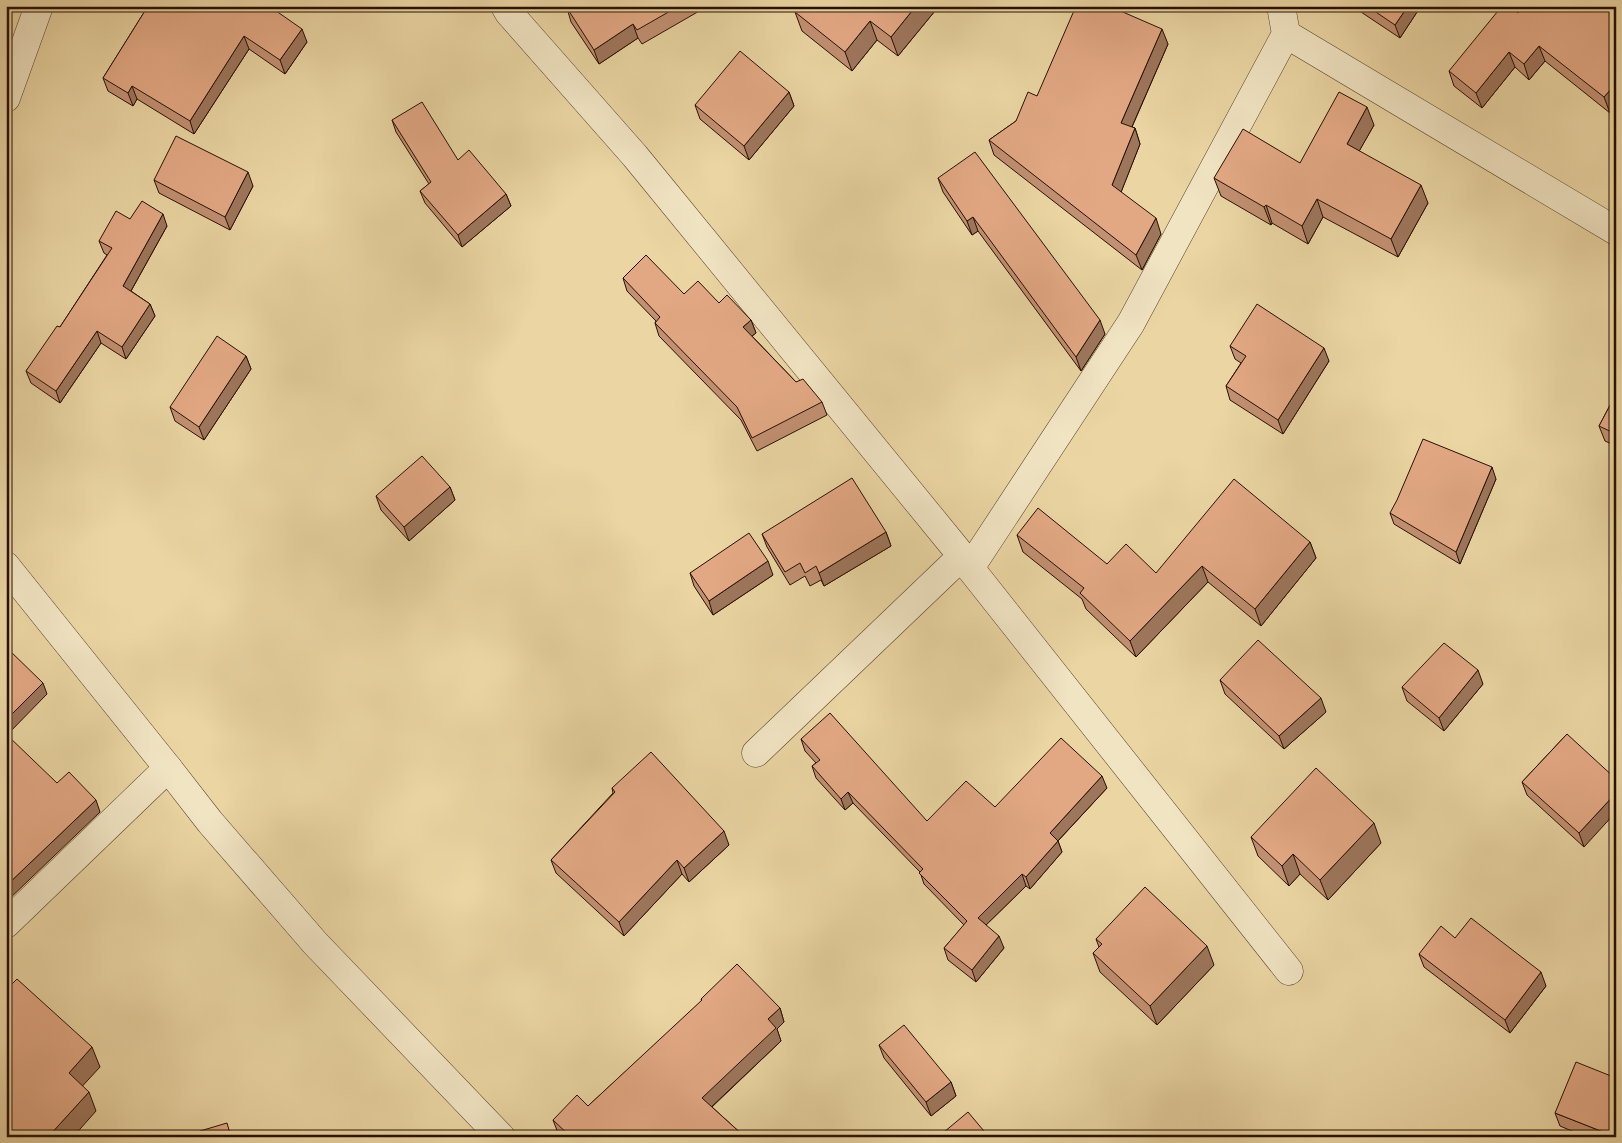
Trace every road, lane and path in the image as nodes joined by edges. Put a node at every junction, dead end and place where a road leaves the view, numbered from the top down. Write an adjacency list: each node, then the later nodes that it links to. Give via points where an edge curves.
1 (39, 6): 5 (street)
2 (505, 6): 7 (street, via 635,156)
3 (1281, 6): 4 (street)
4 (1286, 34): 6 (street); 7 (street, via 1131,323)
5 (6, 98)
6 (1616, 231)
7 (966, 562): 9 (street); 12 (street)
8 (6, 566): 10 (street)
9 (756, 753)
10 (168, 768): 11 (street); 13 (street, via 210,822 315,943)
11 (6, 924)
12 (1289, 971)
13 (501, 1137)

